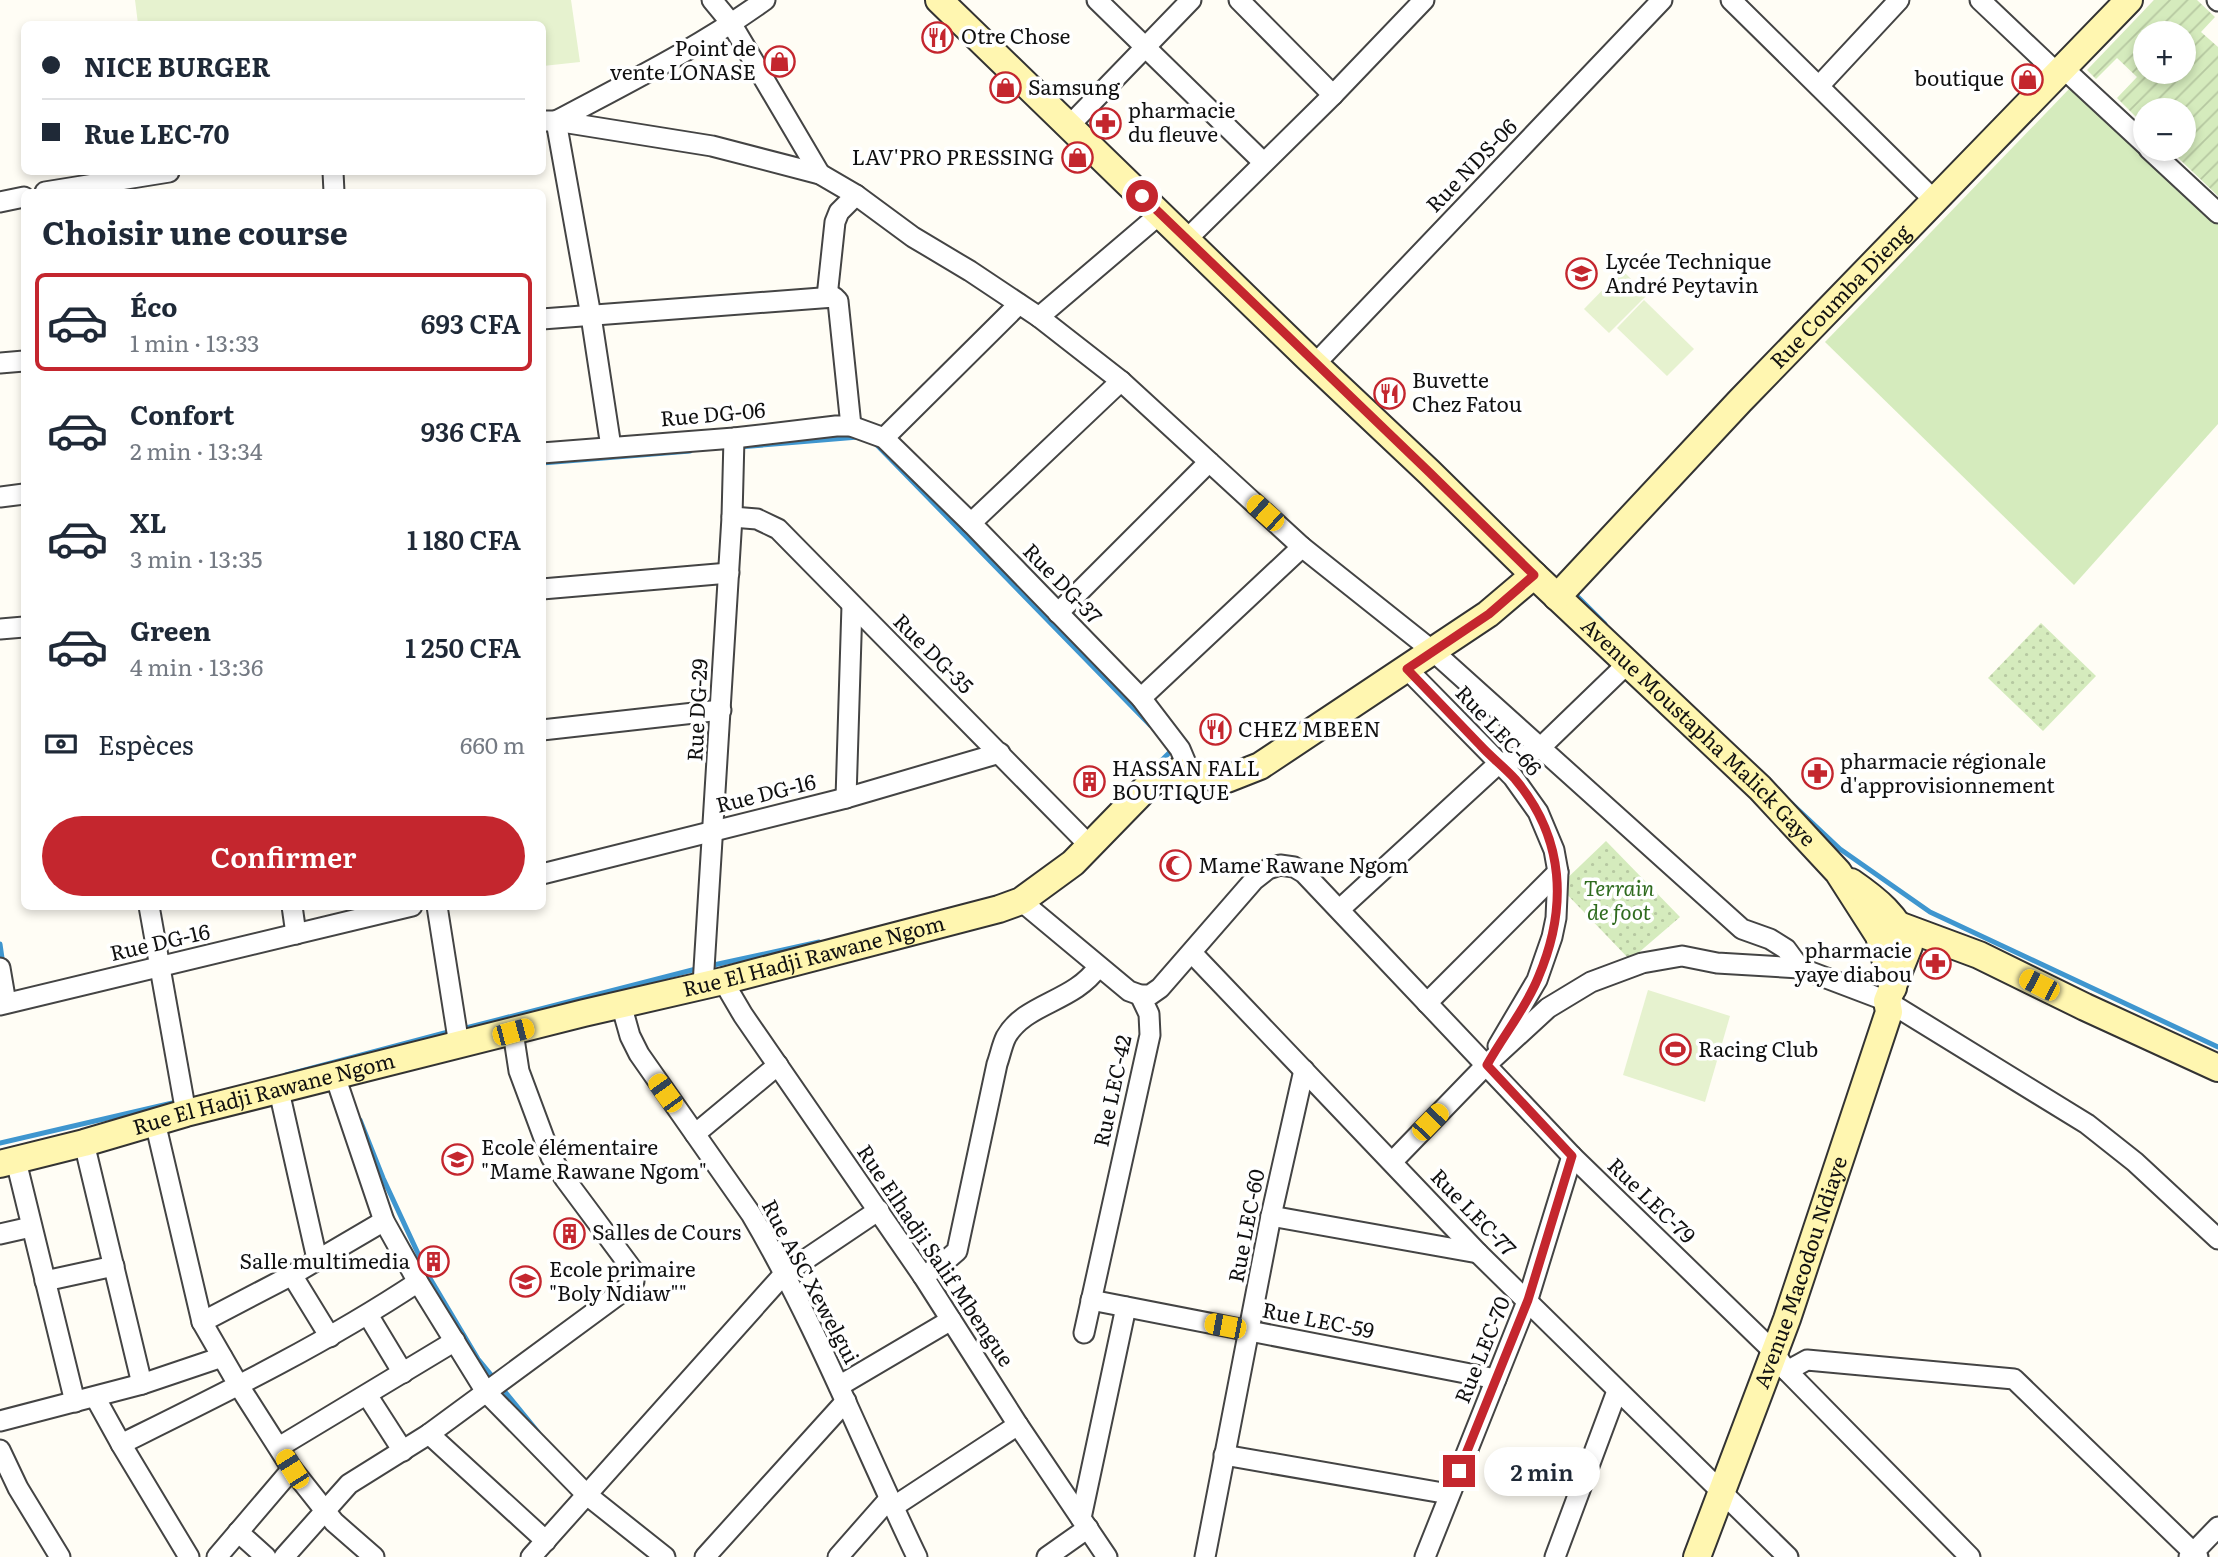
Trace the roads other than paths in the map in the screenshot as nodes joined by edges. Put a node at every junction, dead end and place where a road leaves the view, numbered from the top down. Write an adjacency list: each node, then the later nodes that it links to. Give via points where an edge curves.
1 (712, 0): 13 (street)
2 (765, 0): 13 (street)
3 (1097, 0): 14 (street)
4 (1191, 0): 14 (street)
5 (1238, 0): 17 (street)
6 (1424, 0): 17 (street)
7 (1662, 0): 40 (street, Rue NDS-06)
8 (1731, 0): 16 (street)
9 (1899, 0): 16 (street)
10 (1980, 0): 15 (street)
11 (2129, 0): 15 (street, Rue Coumba Dieng)
12 (952, 4): 19 (street, Avenue Moustapha Malick Gaye)
13 (731, 23): 18 (street, via 654,69); 23 (street)
14 (1147, 47): 19 (street); 22 (street)
15 (2060, 71): 20 (street); 28 (street, Rue Coumba Dieng)
16 (1819, 86): 28 (street)
17 (1333, 94): 22 (street)
18 (549, 121): 23 (street, via 712,146); 35 (street)
19 (1069, 126): 31 (street, Avenue Moustapha Malick Gaye)
20 (2133, 134)
21 (2162, 161): 30 (street)
22 (1263, 162): 32 (street)
23 (820, 174): 26 (street)
24 (150, 175): 25 (street)
25 (64, 189)
26 (856, 195): 33 (street, via 835,222); 34 (street)
27 (21, 198): 29 (street)
28 (1935, 201): 56 (street, Rue Coumba Dieng)
29 (0, 202)
30 (2218, 213)
31 (1160, 214): 32 (street, Avenue Moustapha Malick Gaye); 36 (street)
32 (1186, 240): 40 (street, Avenue Moustapha Malick Gaye)
33 (832, 299): 35 (street); 42 (street)
34 (1019, 304): 36 (street); 44 (street)
35 (591, 316): 37 (street); 45 (street)
36 (1039, 317): 41 (street)
37 (546, 319)
38 (21, 361): 39 (street)
39 (0, 363)
40 (1315, 364): 54 (street, Avenue Moustapha Malick Gaye)
41 (1121, 381): 47 (street); 51 (street)
42 (851, 426): 43 (street, Rue DG-06); 44 (street, Rue DG-06)
43 (734, 438): 45 (street, Rue DG-06); 50 (street, Rue DG-29)
44 (884, 438): 51 (street, Rue DG-37)
45 (611, 447): 46 (street, Rue DG-06)
46 (546, 453)
47 (1209, 462): 52 (street); 58 (street)
48 (21, 494): 49 (street)
49 (0, 497)
50 (732, 517): 53 (street, Rue DG-29); 57 (street, Rue DG-35, via 757,519 778,529)
51 (971, 523): 58 (street, Rue DG-37)
52 (1302, 547): 61 (street); 64 (street)
53 (729, 573): 55 (street); 65 (street, Rue DG-29)
54 (1534, 575): 56 (street, Avenue Moustapha Malick Gaye); 61 (street, Rue El Hadji Rawane Ngom)
55 (546, 589)
56 (1556, 597): 62 (street, Avenue Moustapha Malick Gaye)
57 (852, 605): 68 (street, Rue DG-35); 71 (street)
58 (1058, 613): 64 (street, Rue DG-37)
59 (21, 627): 60 (street)
60 (0, 629)
61 (1434, 652): 63 (street, Rue El Hadji Rawane Ngom); 67 (street)
62 (1626, 664): 67 (street); 83 (street, Avenue Moustapha Malick Gaye, via 1760,788)
63 (1407, 669): 69 (street, Rue LEC-66); 70 (street, Rue El Hadji Rawane Ngom, via 1260,766 1227,779)
64 (1141, 698): 70 (street, Rue DG-37, via 1180,749)
65 (721, 710): 66 (street); 72 (street, Rue DG-29)
66 (546, 730)
67 (1540, 748): 69 (street); 88 (street, via 1742,929 1786,949)
68 (1000, 753): 71 (street, Rue DG-16); 73 (street, Rue DG-35)
69 (1498, 764): 74 (street, Rue LEC-66, via 1538,812); 77 (street)
70 (1191, 775): 73 (street, Rue El Hadji Rawane Ngom, via 1176,772 1149,785)
71 (846, 798): 72 (street, Rue DG-16)
72 (714, 831): 75 (street, Rue DG-16); 89 (street, Rue DG-29)
73 (1090, 846): 76 (street, Rue El Hadji Rawane Ngom)
74 (1558, 872): 92 (street); 98 (street, Rue LEC-66, via 1556,918 1537,980)
75 (546, 873)
76 (1021, 901): 86 (street); 89 (street, Rue El Hadji Rawane Ngom)
77 (1340, 909): 84 (street, Rue LEC-79, via 1304,873 1280,865 1254,880); 92 (street, Rue LEC-79)
78 (150, 910): 85 (street)
79 (293, 910): 82 (street)
80 (395, 910): 82 (street, Rue DG-16)
81 (438, 910): 96 (street)
82 (296, 934): 85 (street, Rue DG-16)
83 (1893, 940): 90 (street, Avenue Moustapha Malick Gaye); 99 (street, via 1944,940)
84 (1192, 953): 91 (street, via 1160,988); 100 (street, Rue LEC-77)
85 (159, 966): 93 (street, Rue DG-16); 103 (street)
86 (1098, 967): 91 (street); 121 (street, via 1082,986 1021,1018 1006,1037 957,1251)
87 (0, 968): 93 (street)
88 (1800, 968): 90 (street); 98 (street, via 1682,956 1642,963 1567,995)
89 (713, 983): 94 (street, Rue El Hadji Rawane Ngom); 97 (street, Rue Elhadji Salif Mbengue, via 743,1015)
90 (1890, 994): 115 (street, via 2087,1124); 135 (street, Avenue Macodou Ndiaye, via 1889,1012)
91 (1140, 995): 124 (street, Rue LEC-42, via 1149,1014 1150,1035)
92 (1427, 1003): 98 (street, Rue LEC-79)
93 (3, 1004)
94 (621, 1004): 95 (street, Rue El Hadji Rawane Ngom); 105 (street, Rue ASC Xewelgui, via 639,1054)
95 (513, 1032): 96 (street, Rue El Hadji Rawane Ngom); 141 (street, via 519,1071 551,1157 632,1269 634,1280)
96 (459, 1045): 101 (street, Rue El Hadji Rawane Ngom)
97 (778, 1065): 105 (street); 110 (street, Rue Elhadji Salif Mbengue)
98 (1487, 1065): 107 (street, Rue LEC-79); 108 (street)
99 (2218, 1068)
100 (1304, 1070): 108 (street, Rue LEC-77); 111 (street, Rue LEC-60)
101 (334, 1076): 102 (street, Rue El Hadji Rawane Ngom); 112 (street)
102 (279, 1091): 103 (street, Rue El Hadji Rawane Ngom); 117 (street)
103 (186, 1114): 104 (street, Rue El Hadji Rawane Ngom)
104 (155, 1122): 106 (street, Rue El Hadji Rawane Ngom); 129 (street)
105 (695, 1134): 119 (street, Rue ASC Xewelgui, via 751,1214)
106 (84, 1143): 109 (street, Rue El Hadji Rawane Ngom); 118 (street)
107 (1572, 1156): 125 (street, Rue LEC-70); 135 (street, Rue LEC-79)
108 (1393, 1161): 116 (street, Rue LEC-77)
109 (8, 1163): 113 (street)
110 (878, 1210): 119 (street); 121 (street, Rue Elhadji Salif Mbengue)
111 (1271, 1216): 116 (street); 130 (street, Rue LEC-60)
112 (384, 1221): 117 (street); 123 (street)
113 (31, 1227): 114 (street); 122 (street)
114 (0, 1234)
115 (2218, 1239)
116 (1478, 1253): 125 (street, Rue LEC-77)
117 (317, 1259): 120 (street)
118 (114, 1266): 122 (street); 138 (street)
119 (785, 1274): 142 (street, Rue ASC Xewelgui); 157 (street)
120 (292, 1275): 129 (street); 132 (street)
121 (923, 1276): 128 (street, Rue Elhadji Salif Mbengue)
122 (45, 1281): 145 (street)
123 (418, 1282): 127 (street); 133 (street)
124 (1091, 1300): 126 (street, Rue LEC-59); 131 (street, Rue LEC-42)
125 (1528, 1300): 137 (street, Rue LEC-70); 140 (street, Rue LEC-77)
126 (1125, 1307): 130 (street, Rue LEC-59); 160 (street)
127 (368, 1315): 132 (street); 136 (street)
128 (951, 1320): 142 (street); 147 (street, Rue Elhadji Salif Mbengue)
129 (202, 1322): 134 (street)
130 (1250, 1331): 137 (street, Rue LEC-59); 153 (street, Rue LEC-60)
131 (1084, 1332)
132 (330, 1337): 139 (street)
133 (455, 1341): 136 (street); 141 (street)
134 (222, 1357): 138 (street); 139 (street)
135 (1781, 1361): 155 (street, Avenue Macodou Ndiaye); 164 (street, via 2014,1379); 183 (street, Rue LEC-79)
136 (403, 1373): 143 (street)
137 (1496, 1379): 156 (street, Rue LEC-70)
138 (142, 1384): 144 (street)
139 (239, 1387): 149 (street); 150 (street)
140 (1618, 1391): 155 (street, Rue LEC-77); 180 (street)
141 (486, 1392): 148 (street); 157 (street)
142 (843, 1393): 158 (street, Rue ASC Xewelgui); 173 (street)
143 (367, 1395): 150 (street); 152 (street)
144 (95, 1397): 145 (street); 149 (street)
145 (75, 1402): 146 (street)
146 (0, 1421)
147 (1018, 1425): 158 (street); 160 (street, Rue Elhadji Salif Mbengue)
148 (429, 1434): 152 (street); 163 (street)
149 (121, 1444): 166 (street)
150 (279, 1447): 154 (street)
151 (0, 1450): 165 (street)
152 (402, 1451): 159 (street, via 349,1484)
153 (1224, 1455): 156 (street); 178 (street, Rue LEC-60)
154 (292, 1469): 159 (street); 162 (street)
155 (1722, 1490): 181 (street, Avenue Macodou Ndiaye); 182 (street, Rue LEC-77)
156 (1449, 1494): 179 (street, Rue LEC-70)
157 (587, 1495): 163 (street); 172 (street)
158 (891, 1503): 174 (street); 175 (street, Rue ASC Xewelgui)
159 (324, 1510): 169 (street); 170 (street)
160 (1084, 1523): 176 (street); 177 (street, Rue Elhadji Salif Mbengue)
161 (2218, 1527): 164 (street)
162 (238, 1532): 167 (street); 168 (street)
163 (545, 1541): 171 (street)
164 (2194, 1556)
165 (60, 1557)
166 (189, 1557)
167 (217, 1557)
168 (266, 1557)
169 (284, 1557)
170 (374, 1557)
171 (531, 1557)
172 (666, 1557)
173 (705, 1557)
174 (838, 1557)
175 (917, 1557)
176 (1047, 1557)
177 (1107, 1557)
178 (1205, 1557)
179 (1425, 1557)
180 (1555, 1557)
181 (1698, 1557)
182 (1788, 1557)
183 (1970, 1557)

